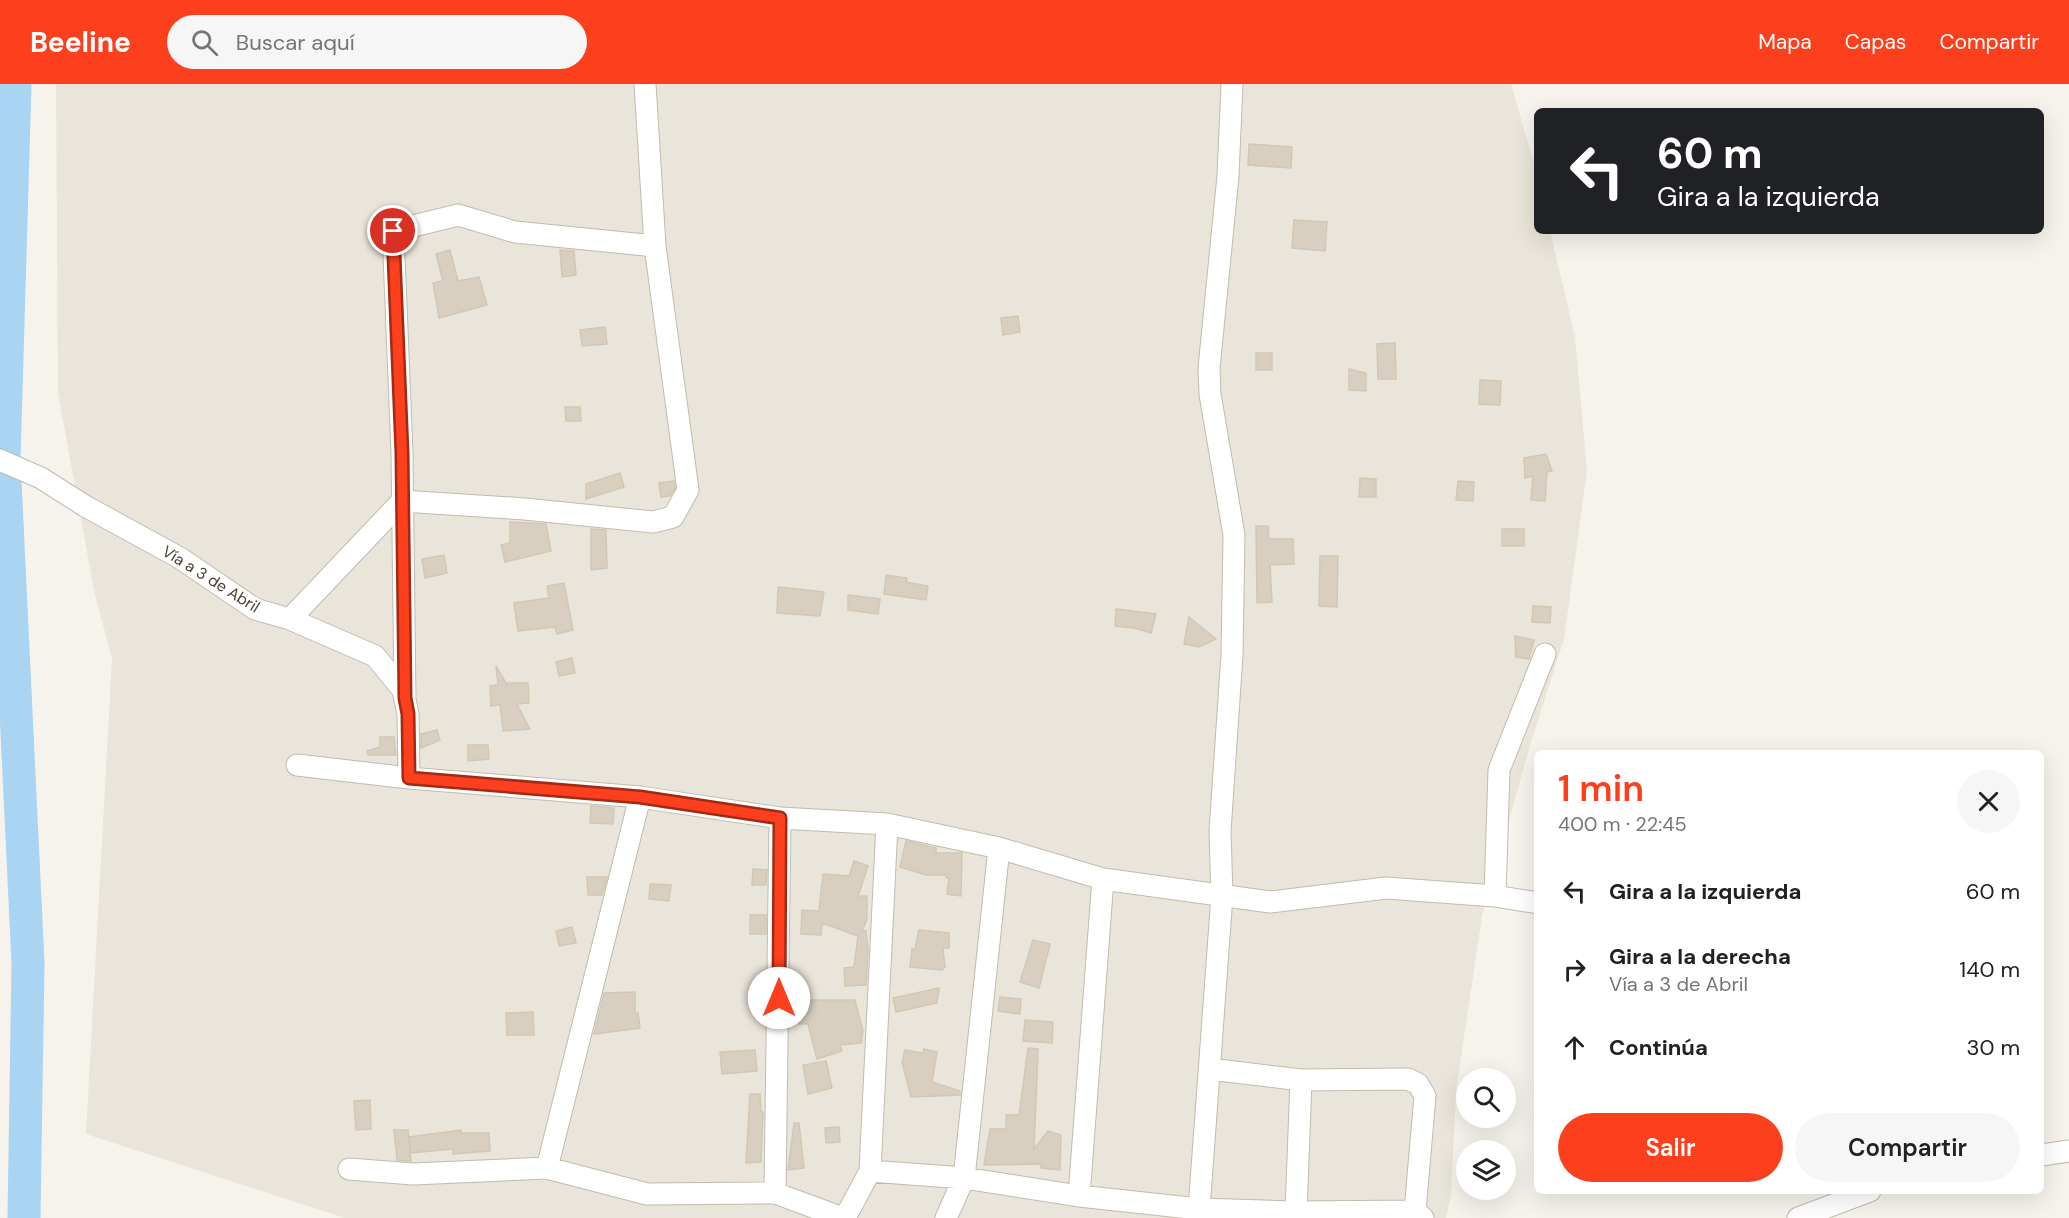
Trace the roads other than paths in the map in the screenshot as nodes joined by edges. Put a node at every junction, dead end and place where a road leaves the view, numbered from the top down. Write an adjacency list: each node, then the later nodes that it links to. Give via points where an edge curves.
1 (645, 84): 3 (street)
2 (1233, 84): 16 (street, via 1209,368 1234,535 1232,655 1220,831)
3 (655, 246): 5 (street, via 515,232 458,215 393,231); 5 (street, via 688,490 673,517 652,522)
4 (0, 460): 6 (street, Vía a 3 de Abril, via 41,478 180,558 255,609)
5 (402, 501): 6 (street); 8 (street)
6 (290, 619): 8 (street, Vía a 3 de Abril, via 375,656 403,690)
7 (1545, 654): 17 (street, via 1499,770)
8 (405, 698): 10 (street, Vía a 3 de Abril)
9 (297, 765): 10 (street)
10 (409, 778): 11 (street)
11 (640, 797): 12 (street); 23 (street)
12 (780, 818): 13 (street); 27 (street)
13 (887, 824): 14 (street); 25 (street)
14 (999, 848): 15 (street); 26 (street)
15 (1103, 879): 16 (street); 29 (street)
16 (1222, 896): 17 (street, via 1270,902 1386,888); 19 (street)
17 (1495, 896): 18 (street)
18 (1534, 902)
19 (1210, 1069): 20 (street); 30 (street)
20 (1300, 1080): 31 (street); 32 (street, via 1408,1079 1418,1084 1425,1096)
21 (2069, 1151): 22 (street)
22 (2044, 1155)
23 (547, 1168): 24 (street, via 413,1174); 27 (street, via 647,1194)
24 (349, 1169)
25 (870, 1171): 26 (street); 33 (street)
26 (964, 1178): 29 (street); 34 (street)
27 (775, 1193): 33 (street)
28 (1862, 1194): 35 (street)
29 (1079, 1196): 30 (street)
30 (1199, 1209): 31 (street)
31 (1296, 1212): 32 (street)
32 (1419, 1215)
33 (844, 1218)
34 (946, 1218)
35 (1798, 1218)

